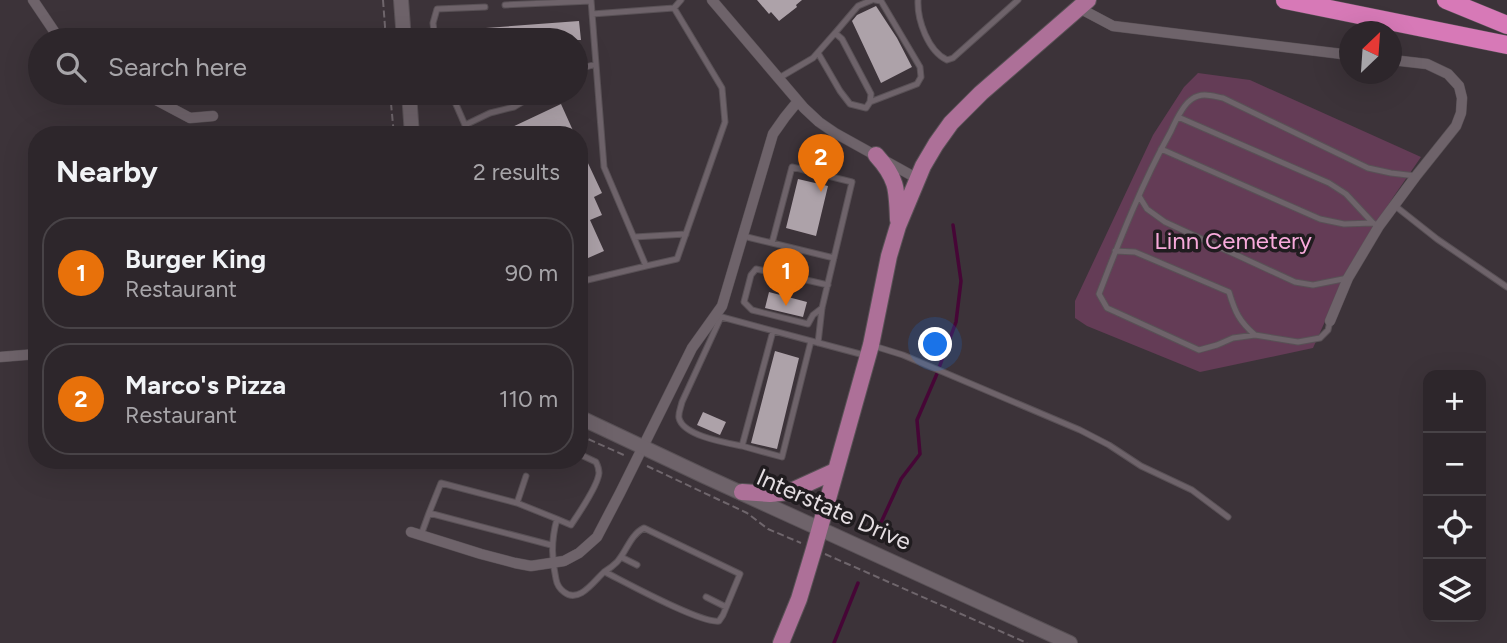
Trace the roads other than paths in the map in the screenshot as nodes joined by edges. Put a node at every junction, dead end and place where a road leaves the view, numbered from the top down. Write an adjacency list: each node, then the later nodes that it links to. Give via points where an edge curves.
1 (33, 0): 17 (street)
2 (401, 0): 18 (main road)
3 (591, 0): 12 (lane); 15 (lane)
4 (681, 0): 14 (lane)
5 (712, 0): 27 (street)
6 (874, 0): 20 (lane, via 858,6); 29 (lane, via 881,1 921,77 917,84)
7 (918, 0): 8 (lane, via 925,34 938,56 947,60)
8 (1018, 0)
9 (1285, 0): 21 (highway)
10 (1446, 0): 16 (highway)
11 (1084, 4): 23 (street, via 1113,26); 41 (main road, via 951,123)
12 (505, 5)
13 (485, 6): 19 (lane, via 438,9)
14 (674, 8): 15 (lane); 46 (lane, via 722,88 725,122)
15 (592, 14): 25 (lane)
16 (1507, 25)
17 (52, 28)
18 (403, 28)
19 (434, 28)
20 (835, 33): 22 (lane); 29 (lane, via 871,93)
21 (1507, 45)
22 (818, 53): 27 (lane); 29 (lane, via 850,104 866,108)
23 (1339, 54)
24 (1402, 61): 40 (street, via 1427,64 1448,74 1462,98 1455,126)
25 (596, 64): 26 (lane); 48 (lane, via 604,167)
26 (588, 66)
27 (779, 78): 28 (street)
28 (798, 101): 39 (street, via 818,122); 47 (street, via 774,134)
29 (870, 102)
30 (166, 105): 34 (street, via 190,118)
31 (410, 105): 37 (main road)
32 (457, 105): 36 (lane)
33 (517, 105): 36 (lane)
34 (213, 116)
35 (1178, 117): 38 (lane); 40 (lane, via 1191,99 1206,94 1368,168); 44 (lane, via 1329,183)
36 (466, 125)
37 (411, 126)
38 (1161, 149): 42 (lane); 44 (lane, via 1320,219)
39 (876, 155): 41 (street); 45 (main road, via 894,181)
40 (1416, 176): 43 (street)
41 (918, 179): 45 (main road)
42 (1139, 196): 51 (lane); 55 (lane, via 1147,209 1165,222 1295,282 1313,285)
43 (1394, 205): 44 (street); 58 (lane)
44 (1376, 225): 55 (street)
45 (898, 226): 65 (main road)
46 (686, 234): 48 (lane); 53 (lane, via 677,259)
47 (743, 236): 49 (lane); 60 (street)
48 (634, 237): 53 (lane)
49 (772, 243): 50 (lane); 52 (lane, via 792,167 852,182)
50 (796, 249): 52 (lane); 54 (lane)
51 (1115, 251): 63 (lane, via 1135,252 1229,292 1236,314); 63 (lane, via 1099,295 1107,308 1199,350)
52 (834, 258): 57 (lane)
53 (646, 265): 56 (lane)
54 (789, 276): 57 (lane); 59 (lane, via 756,269 744,302 751,310 807,324)
55 (1348, 278): 61 (street)
56 (588, 280)
57 (828, 285): 59 (lane)
58 (1507, 287)
59 (822, 308): 64 (lane)
60 (718, 316): 62 (lane); 69 (lane, via 678,416 682,426 692,432); 70 (street, via 692,348)
61 (1330, 321): 63 (lane, via 1320,338 1298,342)
62 (773, 331): 64 (lane); 69 (lane)
63 (1255, 335)
64 (815, 342): 65 (lane); 69 (lane, via 782,457)
65 (869, 351): 72 (main road); 77 (lane, via 903,355 1080,430 1192,490)
66 (28, 355): 67 (street)
67 (0, 357)
68 (588, 421): 70 (main road, Interstate Drive)
69 (742, 446)
70 (642, 447): 74 (main road, Interstate Drive); 83 (street, via 597,537 579,553)
71 (588, 458): 78 (lane, via 600,471 585,504 571,525)
72 (835, 471): 74 (main road, via 789,492); 79 (main road)
73 (526, 476): 75 (lane)
74 (741, 492): 79 (main road, Interstate Drive)
75 (517, 503): 76 (lane, via 441,483); 78 (lane)
76 (429, 513): 80 (lane); 81 (lane)
77 (1228, 517)
78 (557, 519): 81 (lane)
79 (820, 528): 88 (main road); 89 (main road, Interstate Drive)
80 (416, 534): 83 (street, via 515,564)
81 (551, 545): 83 (lane)
82 (621, 557): 84 (lane); 85 (lane); 87 (lane, via 644,528 740,574)
83 (553, 563): 85 (lane, via 556,583 569,596 577,596)
84 (637, 565)
85 (605, 572): 87 (lane, via 712,622 719,621)
86 (706, 597): 87 (lane)
87 (726, 607)
88 (781, 643)
89 (1070, 643)

